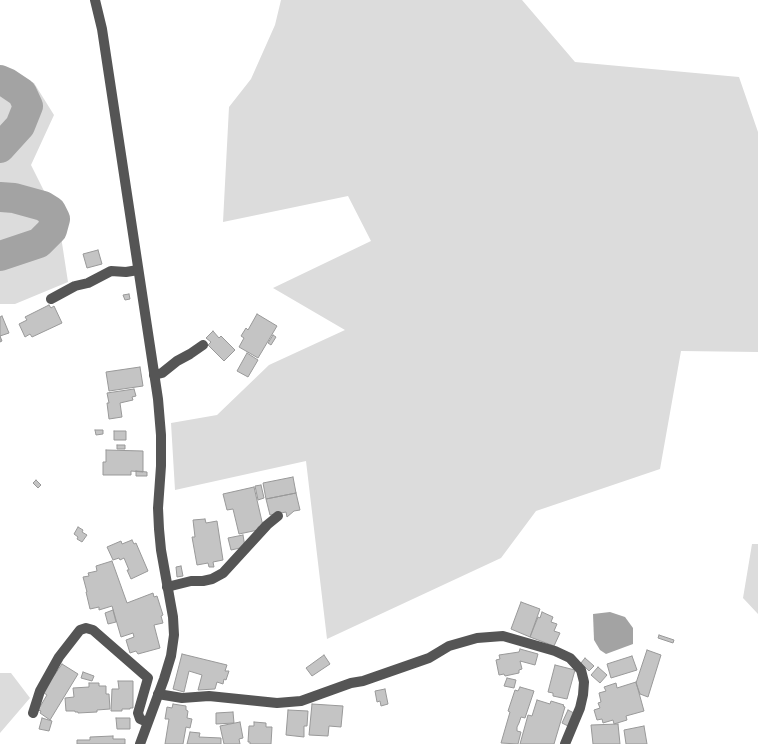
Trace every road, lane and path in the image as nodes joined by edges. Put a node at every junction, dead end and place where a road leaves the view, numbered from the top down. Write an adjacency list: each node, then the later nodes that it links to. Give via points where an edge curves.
1 (95, 0): 2 (street)
2 (138, 270): 3 (street, via 111,271); 5 (street)
3 (51, 299)
4 (203, 344): 5 (street, via 162,373)
5 (154, 375): 7 (street, via 161,435 159,529)
6 (278, 516): 7 (street, via 223,574)
7 (167, 587): 8 (street, via 174,635)
8 (158, 694): 10 (street); 12 (street, via 277,704 301,701 429,658 449,646 477,638 504,636 556,650 581,670 583,695)
9 (33, 713): 10 (street, via 40,691 60,657 80,630 86,628 94,630 148,678 138,713 140,719)
10 (148, 722): 11 (street)
11 (140, 744)
12 (565, 744)

